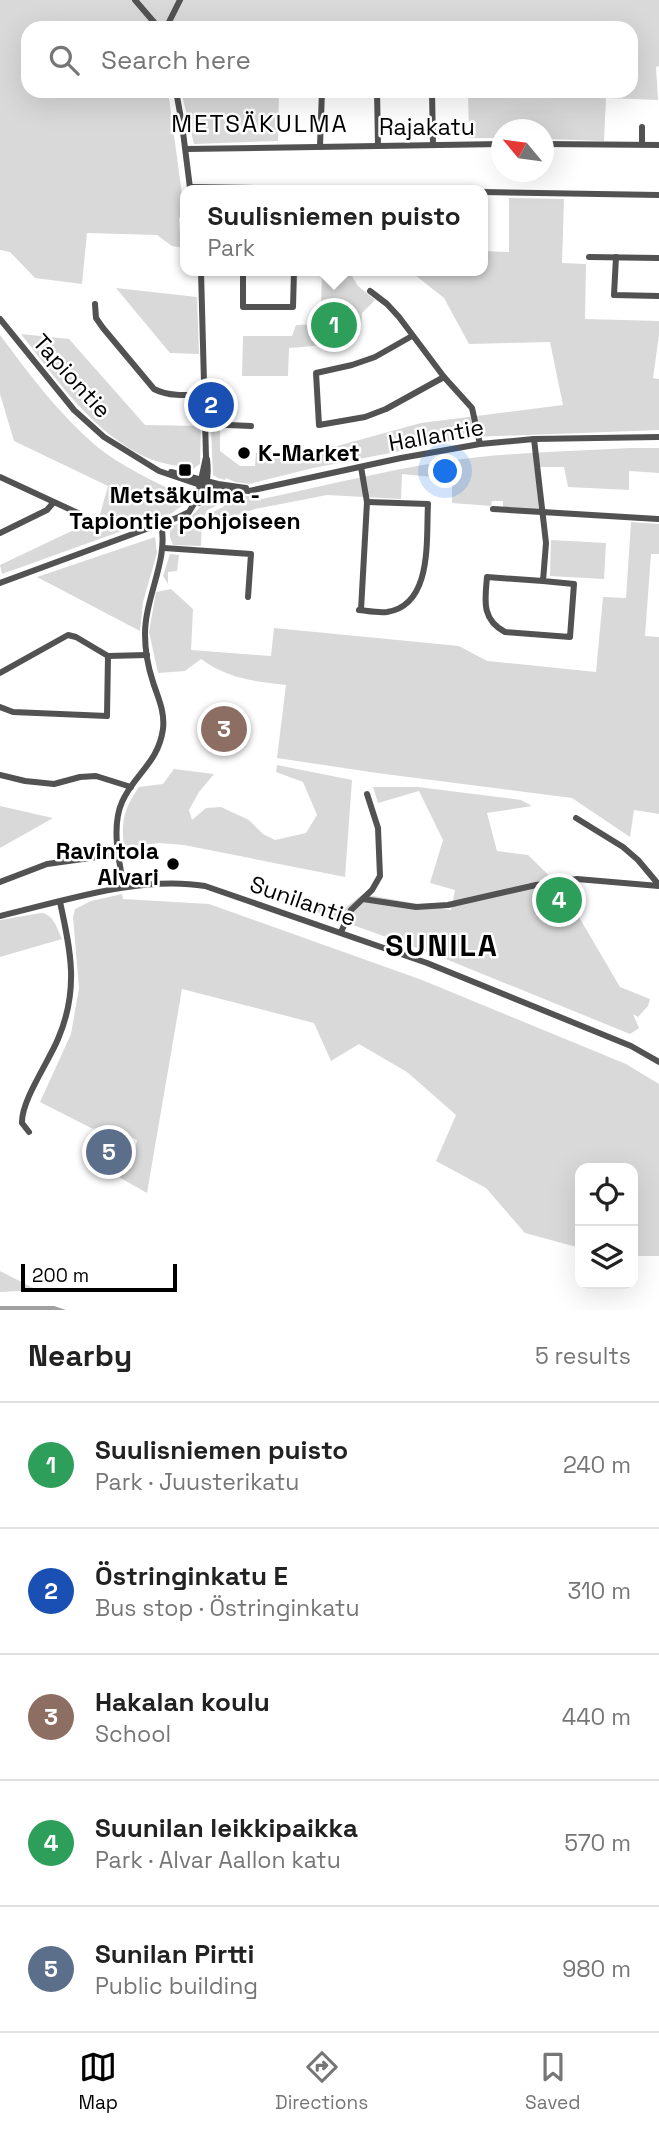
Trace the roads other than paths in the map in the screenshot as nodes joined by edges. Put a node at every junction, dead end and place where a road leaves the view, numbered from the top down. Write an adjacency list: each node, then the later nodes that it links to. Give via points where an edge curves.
1 (135, 0): 3 (street)
2 (180, 0): 4 (street)
3 (153, 21)
4 (170, 21)
5 (177, 98): 17 (street)
6 (322, 98): 16 (street)
7 (377, 98): 13 (street)
8 (432, 98): 14 (street)
9 (642, 127): 12 (street)
10 (491, 144): 14 (street, Rajakatu)
11 (554, 144): 12 (street)
12 (642, 144): 15 (street)
13 (378, 145): 14 (street, Rajakatu); 16 (street, Rajakatu)
14 (433, 145)
15 (659, 145)
16 (320, 146): 17 (street, Rajakatu)
17 (186, 149): 18 (street)
18 (190, 185)
19 (488, 192): 20 (street)
20 (659, 195)
21 (589, 257): 22 (street)
22 (616, 257): 23 (street); 28 (street, via 614,295)
23 (659, 258)
24 (201, 276): 33 (street)
25 (243, 276): 26 (street, via 243,307 293,307)
26 (294, 276)
27 (370, 291): 31 (street, via 387,304)
28 (659, 296)
29 (95, 304): 33 (street, via 103,328 154,388 173,395)
30 (0, 319): 41 (street, Tapiontie, via 74,410 104,438 143,463)
31 (412, 336): 32 (street); 32 (street, via 375,357 316,373 319,425 386,409)
32 (444, 377): 38 (street, via 472,408)
33 (205, 394): 34 (street)
34 (205, 424): 35 (street); 41 (street)
35 (251, 426)
36 (659, 437): 37 (street, Hallantie)
37 (534, 439): 38 (street, Hallantie); 46 (street)
38 (481, 444): 39 (street, Hallantie)
39 (361, 467): 41 (street, Hallantie, via 265,488); 42 (street)
40 (0, 477): 43 (street)
41 (204, 483): 48 (street, via 201,500 189,512)
42 (367, 502): 42 (street, via 360,610 386,612 402,607 419,589 428,504)
43 (53, 503): 45 (street); 49 (street)
44 (493, 509): 46 (street)
45 (80, 514)
46 (542, 514): 47 (street); 51 (street, via 546,543)
47 (657, 519)
48 (161, 524): 50 (street); 52 (street)
49 (0, 533)
50 (164, 548): 53 (street, via 251,554); 54 (street, via 148,604)
51 (543, 581): 51 (street, via 487,577 485,604 495,627 505,632 570,636 574,584)
52 (0, 583)
53 (248, 597)
54 (146, 655): 55 (street); 59 (street, via 162,708 163,729 153,759)
55 (108, 656): 56 (street, via 68,635); 57 (street, via 107,716 13,712)
56 (0, 673)
57 (0, 707)
58 (0, 775): 59 (street, via 54,784 96,776)
59 (131, 788): 62 (street, via 118,812)
60 (368, 794): 66 (street, via 378,828 380,876)
61 (576, 818): 64 (street, via 638,860)
62 (119, 854): 63 (street, via 47,864); 65 (street)
63 (0, 882)
64 (659, 886): 66 (street, via 577,879 448,905 416,907)
65 (124, 887): 67 (street, Sunilantie); 69 (street, Sunilantie, via 173,882 205,886)
66 (363, 899): 69 (street, via 351,910)
67 (60, 902): 68 (street, Sunilantie); 71 (street, via 70,950 71,996 58,1040 23,1109 22,1123)
68 (0, 916)
69 (341, 932): 70 (street, Sunilantie, via 574,1022 640,1049)
70 (659, 1062)
71 (29, 1132)

